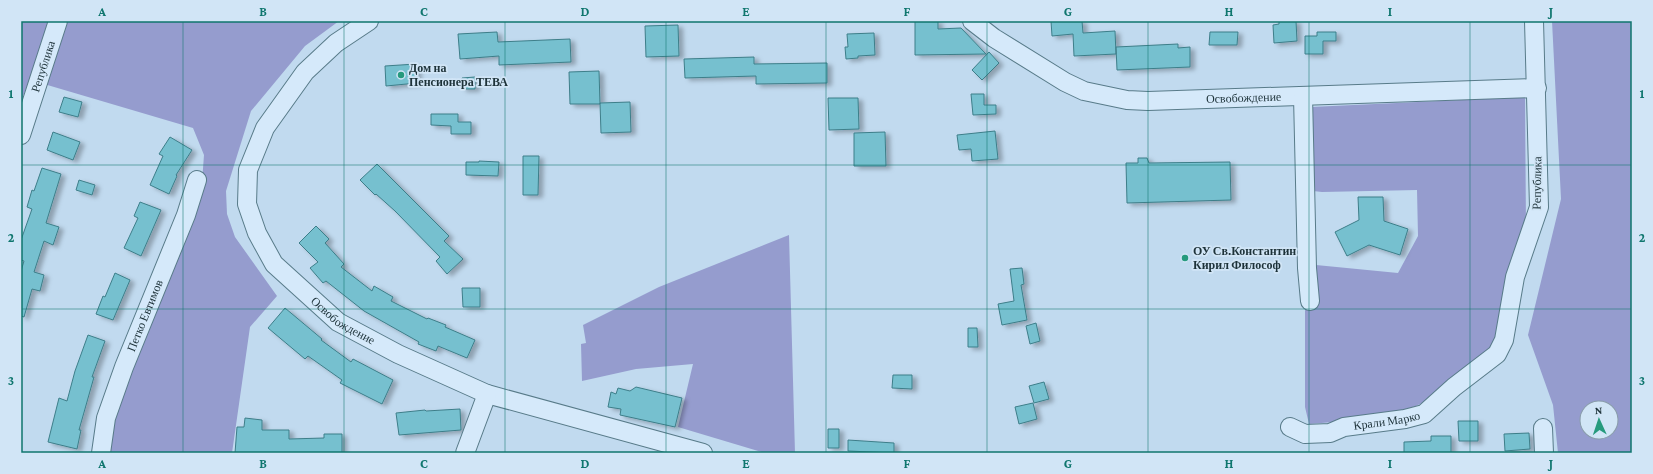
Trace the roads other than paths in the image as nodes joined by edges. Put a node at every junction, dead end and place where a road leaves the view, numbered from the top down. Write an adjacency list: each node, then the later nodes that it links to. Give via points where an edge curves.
1 (58, 21): 7 (street, Република)
2 (369, 21): 11 (street, Освобождение, via 336,43 306,72 265,128 248,170 247,204 257,233 274,264 338,322 398,354)
3 (972, 21): 6 (street, Освобождение, via 994,38 1084,91 1127,100 1148,101)
4 (1534, 21): 5 (street, Република)
5 (1537, 88): 6 (street, Освобождение); 10 (street, Република, via 1539,207 1515,277)
6 (1303, 96): 9 (street, via 1306,268)
7 (21, 135)
8 (197, 180): 14 (street, Петко Евтимов, via 186,216 124,367 106,418)
9 (1310, 301)
10 (1504, 340): 12 (street, Крали Марко, via 1497,354 1424,414 1344,427 1330,433 1305,434)
11 (488, 394): 15 (street); 16 (street, Освобождение)
12 (1290, 427)
13 (1543, 428): 17 (street)
14 (101, 453)
15 (465, 453)
16 (703, 453)
17 (1544, 453)

